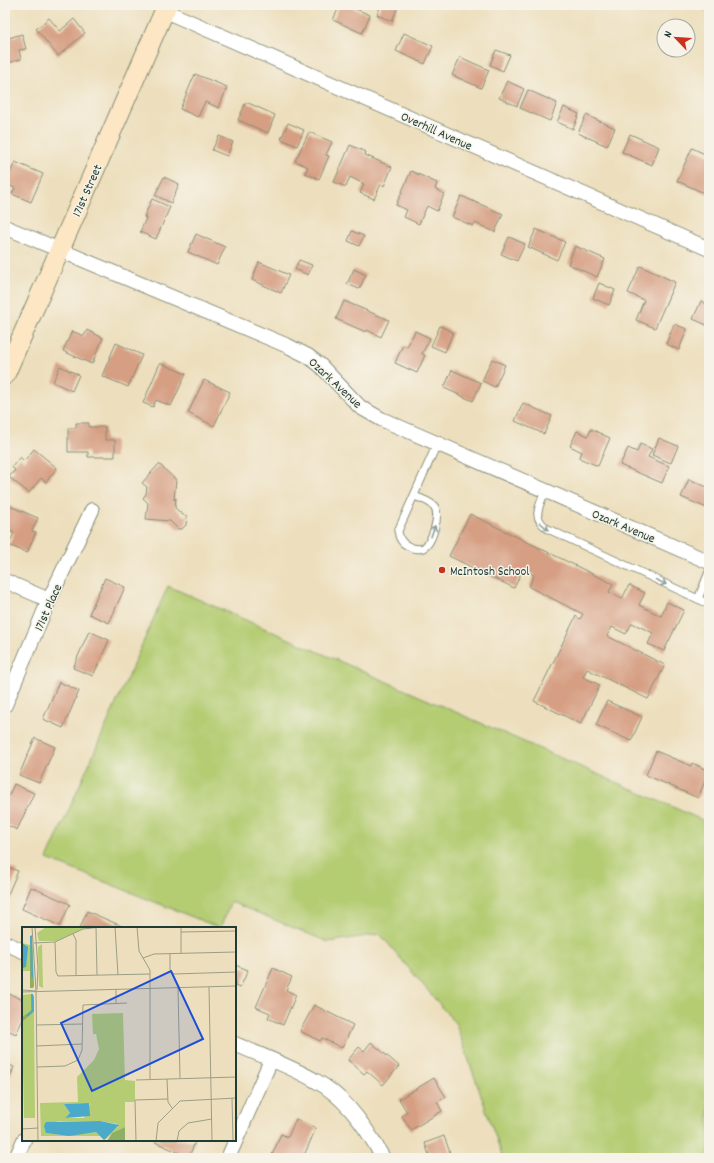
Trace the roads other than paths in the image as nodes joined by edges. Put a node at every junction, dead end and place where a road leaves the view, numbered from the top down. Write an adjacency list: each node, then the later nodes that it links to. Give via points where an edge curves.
1 (166, 8): 3 (street, 171st Street); 4 (street, Overhill Avenue)
2 (5, 226): 3 (street, Ozark Avenue)
3 (60, 249): 5 (street, 171st Street); 6 (street, Ozark Avenue, via 308,356 360,407 380,419)
4 (709, 249)
5 (5, 375)
6 (437, 444): 7 (street, Ozark Avenue); 8 (lane)
7 (545, 491): 10 (street, Ozark Avenue); 13 (lane, one-way to 13, via 537,518 548,530)
8 (414, 496): 8 (lane, one-way to 8, via 398,531 399,538 403,544 422,549 428,544 437,519 437,511 433,505)
9 (92, 510): 14 (street, 171st Place)
10 (709, 562)
11 (709, 572): 13 (lane)
12 (5, 581): 14 (street)
13 (698, 599): 15 (lane)
14 (49, 600): 16 (street, 171st Place)
15 (709, 604)
16 (5, 705)
17 (5, 943): 18 (street)
18 (22, 951)
19 (236, 1044): 20 (street)
20 (271, 1060): 21 (street); 26 (street, via 316,1081 334,1095 356,1116)
21 (236, 1140)
22 (24, 1141): 24 (street)
23 (235, 1141): 25 (street)
24 (16, 1158)
25 (228, 1158)
26 (383, 1158)

